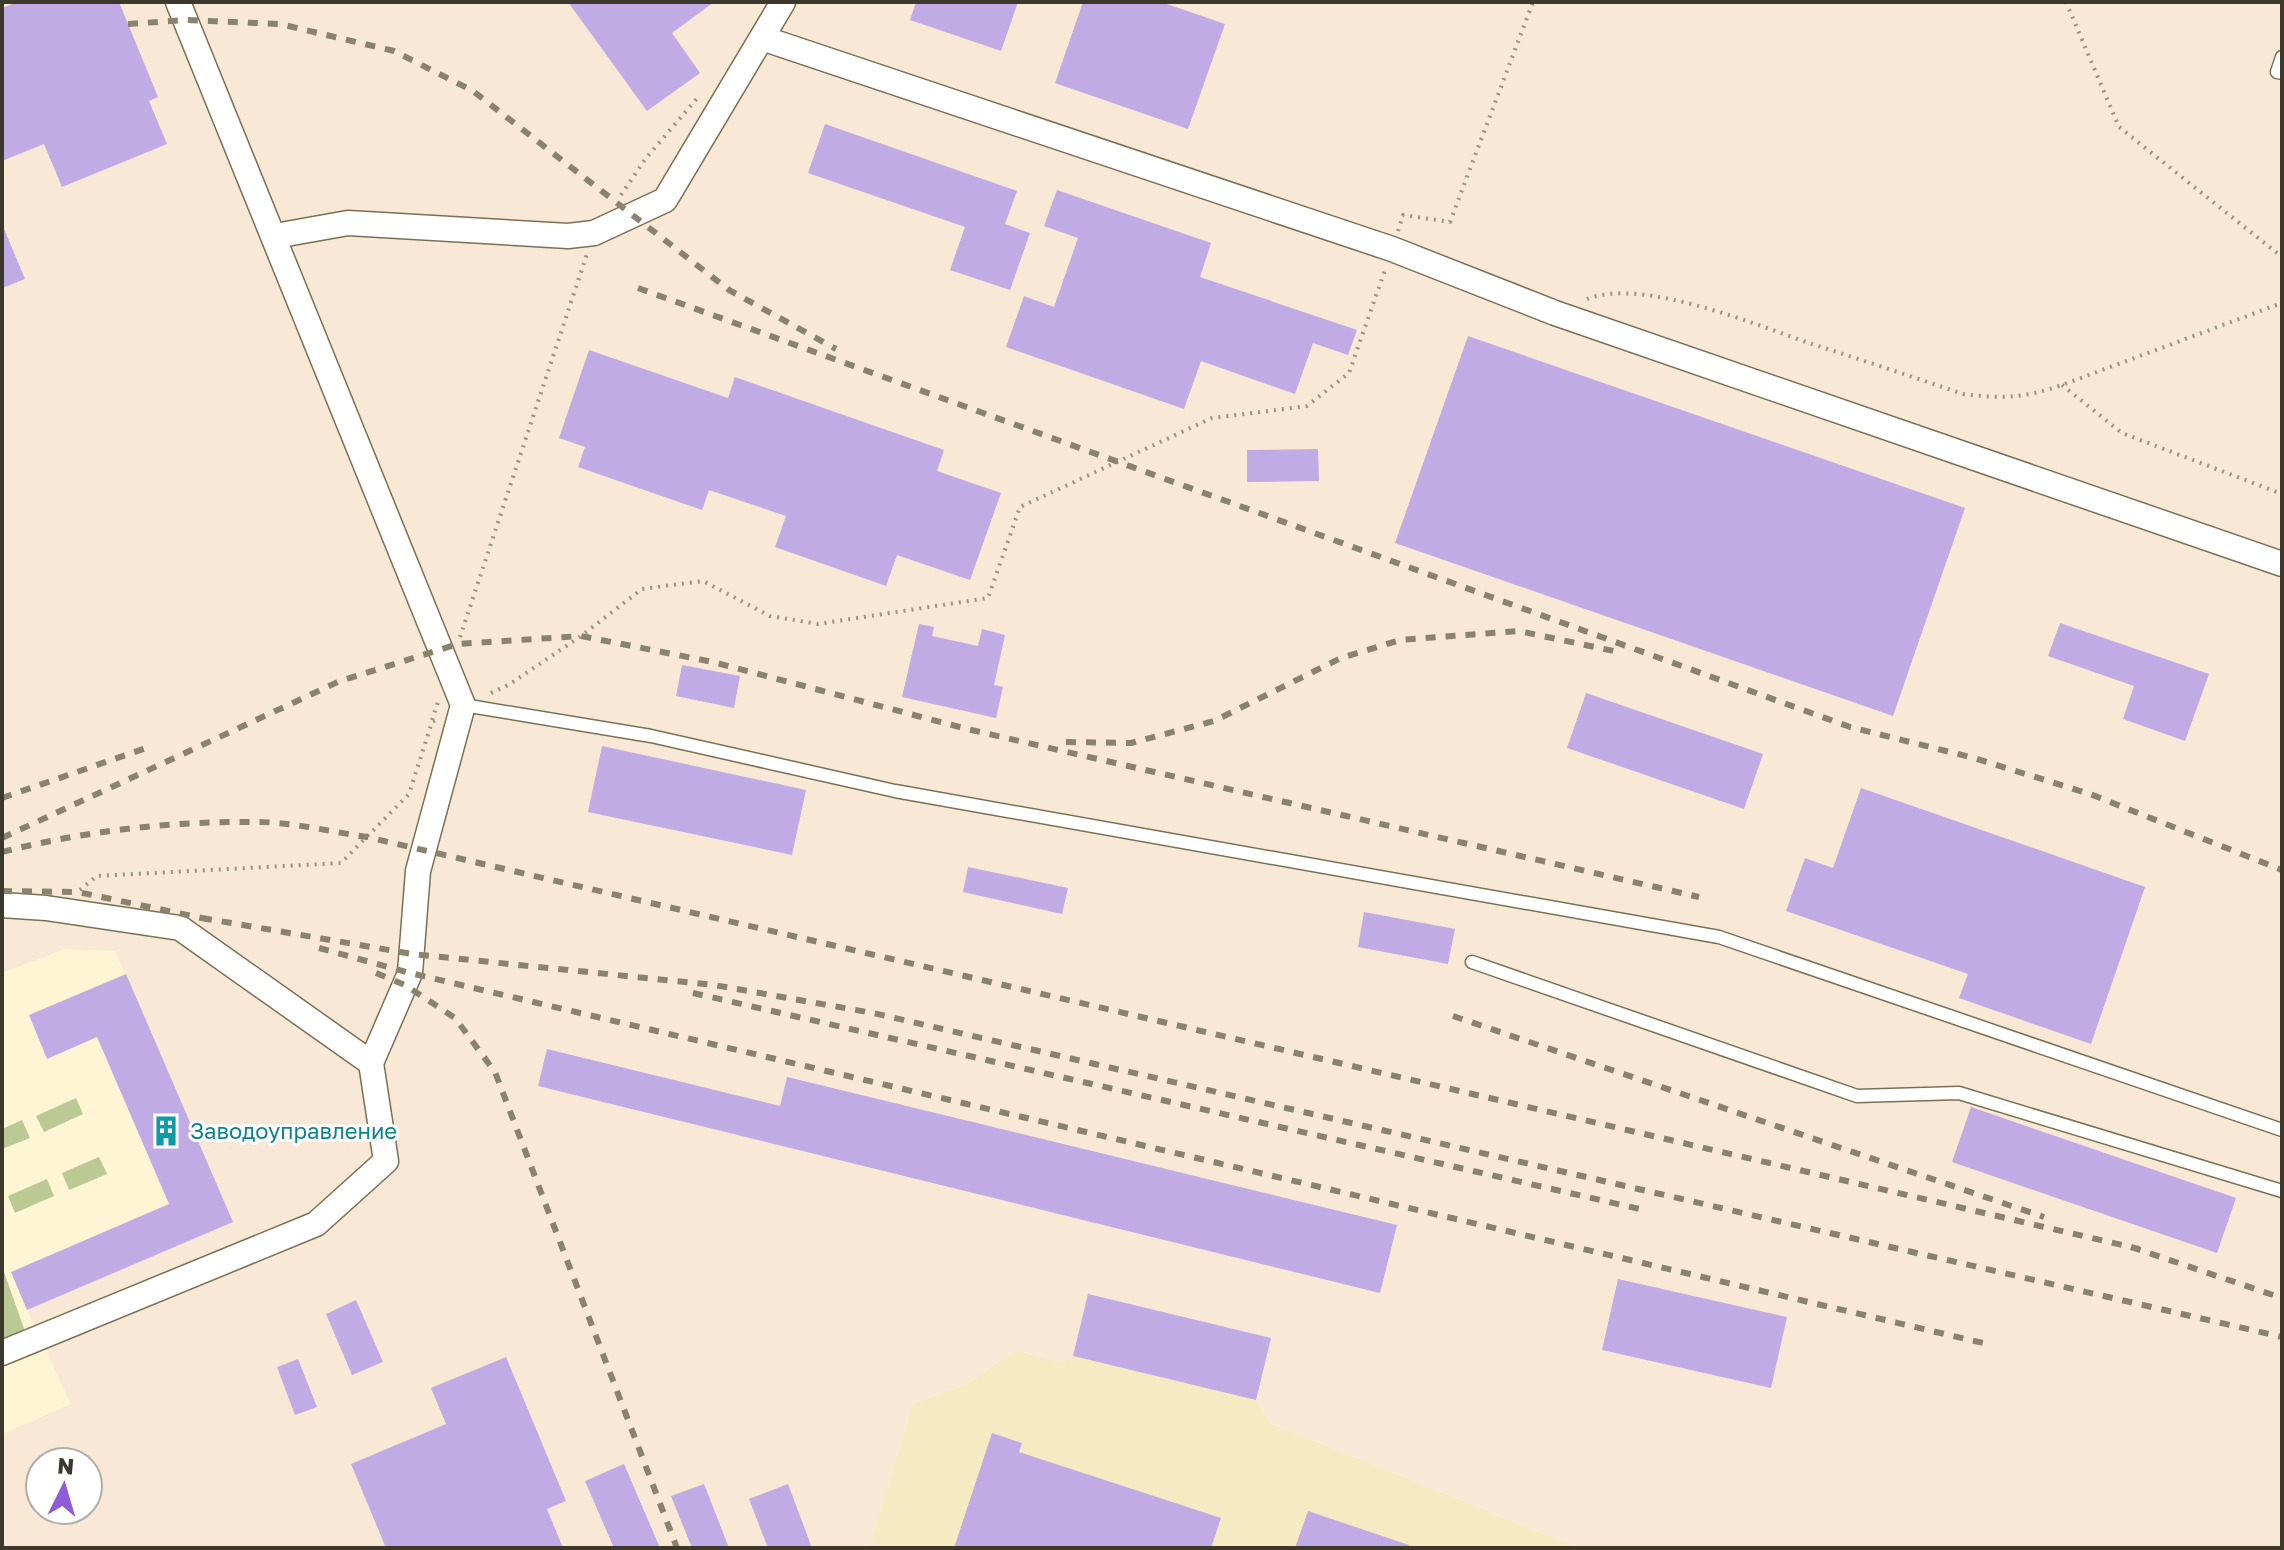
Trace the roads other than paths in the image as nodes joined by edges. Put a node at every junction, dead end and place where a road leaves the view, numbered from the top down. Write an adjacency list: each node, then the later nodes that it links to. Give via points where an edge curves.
1 (178, 2): 6 (street)
2 (783, 2): 3 (street)
3 (762, 38): 6 (street, via 665,200 594,233 568,236 348,223); 7 (street, via 1392,249 1555,313)
4 (2282, 57): 5 (lane, via 2277,72)
5 (2282, 73)
6 (275, 236): 8 (street)
7 (2282, 564)
8 (463, 705): 11 (street, via 418,871 410,973); 12 (lane, via 651,736 895,791 1719,937)
9 (2, 905): 11 (street, via 180,928)
10 (1472, 962): 13 (lane, via 1857,1096 1959,1093)
11 (371, 1063): 14 (street, via 386,1161 316,1224)
12 (2282, 1130)
13 (2282, 1191)
14 (2, 1353)

